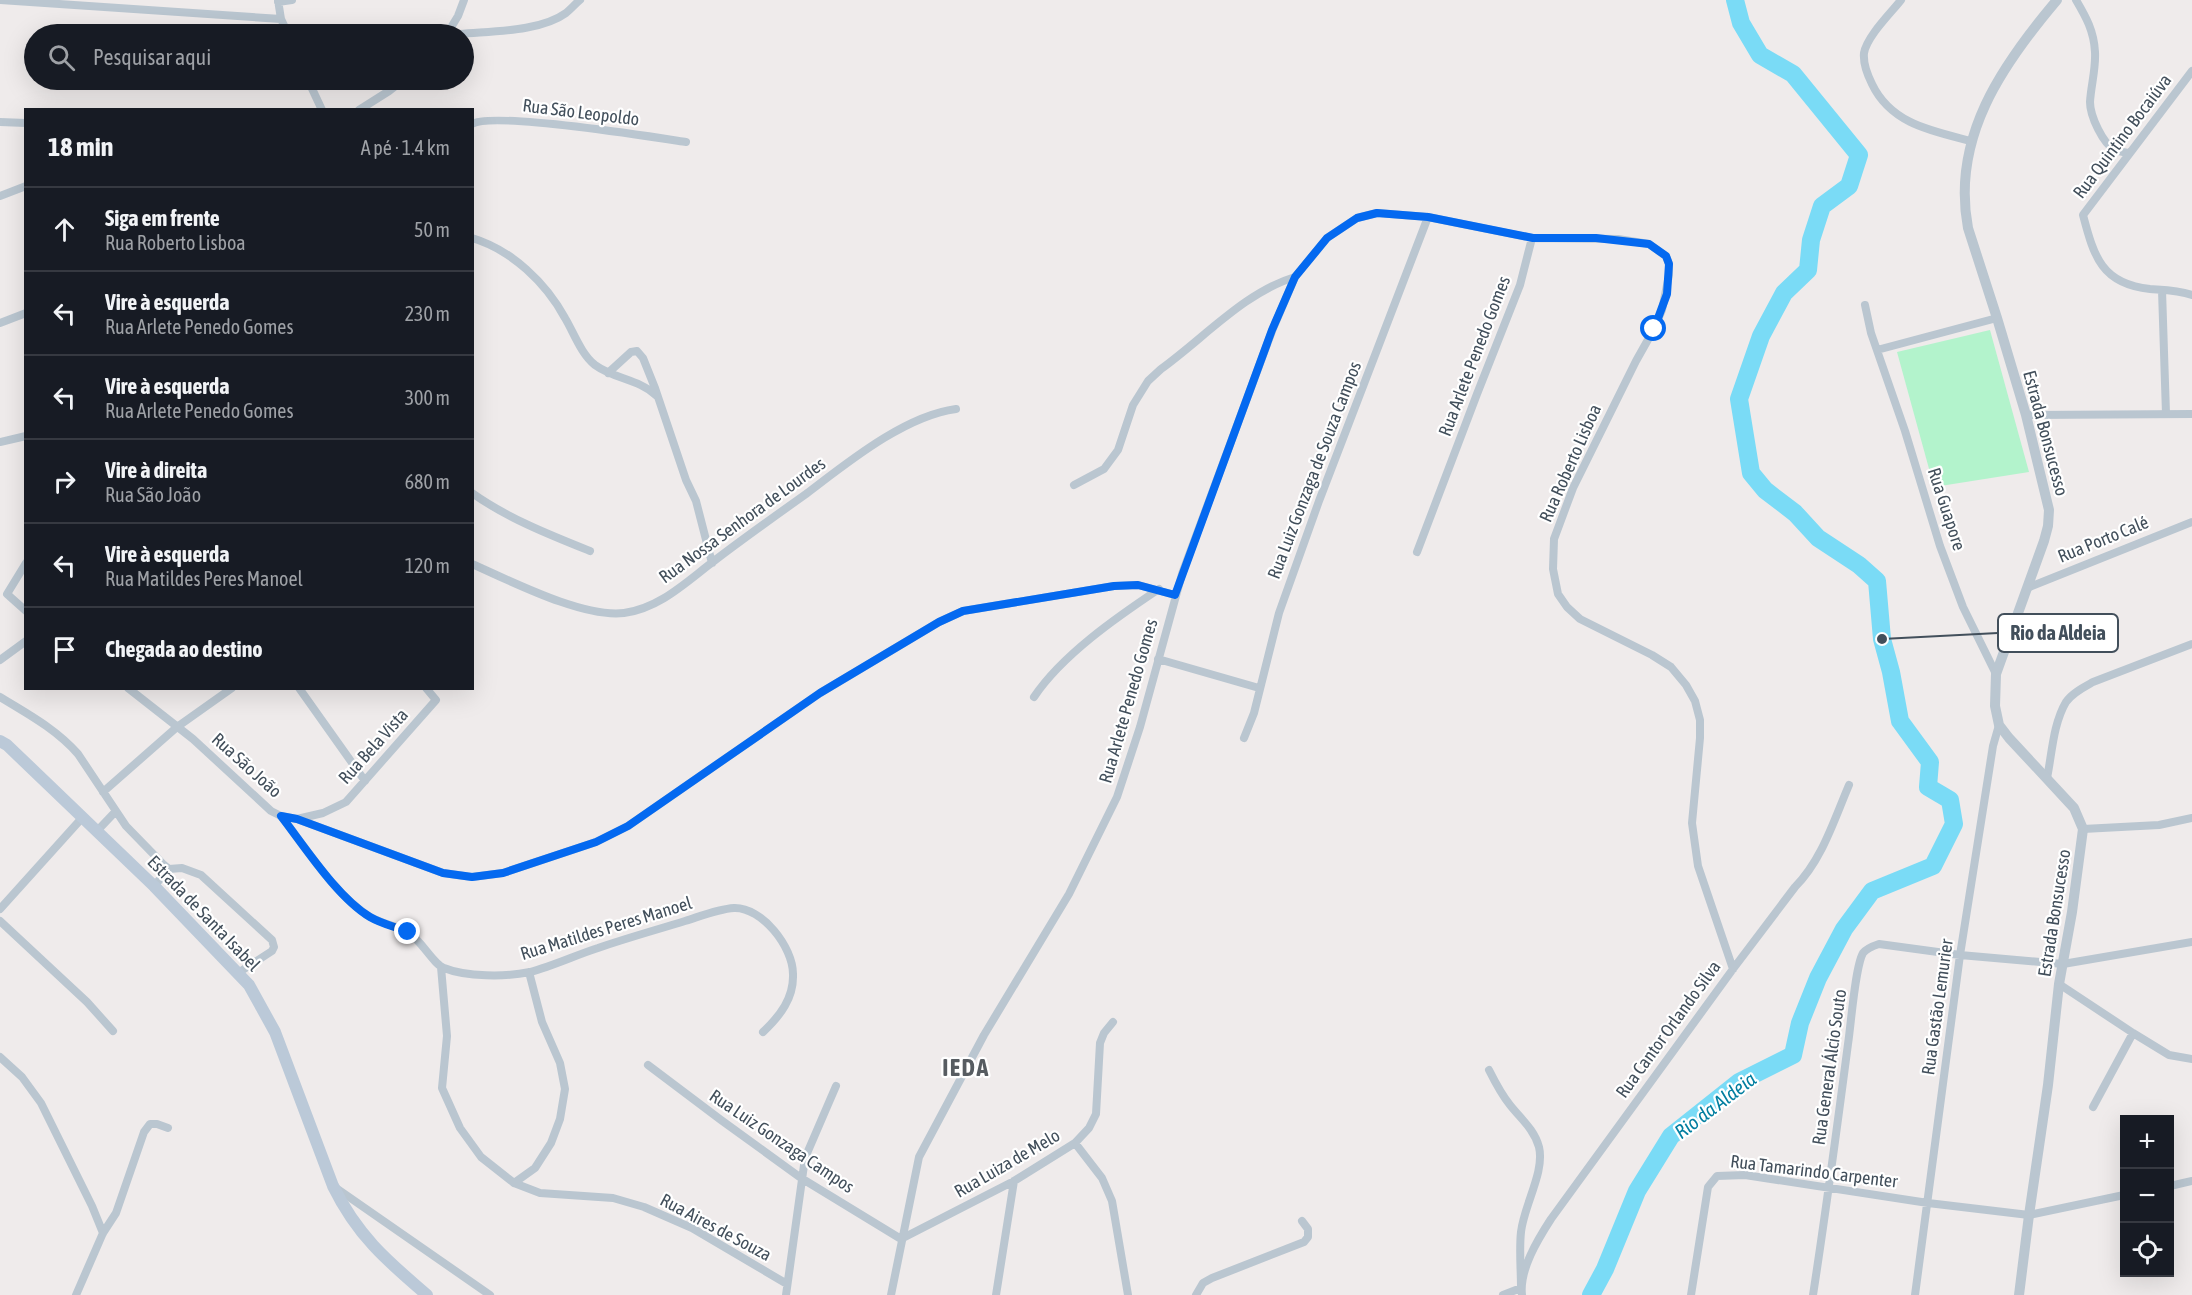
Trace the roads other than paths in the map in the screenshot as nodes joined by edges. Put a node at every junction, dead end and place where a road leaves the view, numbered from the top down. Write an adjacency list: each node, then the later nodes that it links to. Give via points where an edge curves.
1 (0, 0): 9 (street)
2 (292, 0): 8 (street)
3 (464, 0): 11 (street)
4 (580, 0): 12 (street, via 567,13 548,21)
5 (1901, 0): 21 (street, via 1868,41 1864,54 1866,72 1892,112 1916,126)
6 (2057, 0): 21 (street, Estrada Bonsucesso, via 2001,74)
7 (2076, 0): 23 (street, via 2092,30 2092,114 2115,150)
8 (278, 1): 9 (street)
9 (281, 19): 10 (street)
10 (283, 24)
11 (453, 24)
12 (474, 33)
13 (2192, 71): 23 (street, Rua Quintino Bocaiúva)
14 (313, 90): 16 (street)
15 (390, 90): 17 (street)
16 (321, 108)
17 (362, 108)
18 (0, 122): 19 (street)
19 (24, 123)
20 (474, 123): 22 (street, Rua São Leopoldo, via 494,119)
21 (1971, 141): 35 (street, Estrada Bonsucesso, via 1965,213)
22 (686, 142)
23 (2129, 153): 31 (street, Rua Quintino Bocaiúva, via 2083,216 2098,262 2109,275 2119,282)
24 (24, 187): 25 (street)
25 (0, 196)
26 (1428, 217): 27 (street, Rua Arlete Penedo Gomes); 30 (street, Rua Arlete Penedo Gomes, via 1377,213 1357,218 1327,238); 63 (street, Rua Luiz Gonzaga de Souza Campos, via 1294,569)
27 (1533, 238): 29 (street, Rua Arlete Penedo Gomes, via 1596,238 1649,244 1666,256); 50 (street, Rua Arlete Penedo Gomes, via 1521,285)
28 (474, 239): 38 (street, via 517,262 545,287 585,355)
29 (1669, 264): 93 (street, Rua Roberto Lisboa, via 1667,294 1654,329 1573,488 1554,539 1553,569 1557,594 1567,607 1580,619 1671,667 1695,701 1700,738 1692,823 1698,866)
30 (1295, 277): 46 (street, via 1275,283 1251,298 1148,381 1133,405 1118,450 1104,470); 56 (street, Rua Arlete Penedo Gomes)
31 (2162, 290): 32 (street, Rua Quintino Bocaiúva); 41 (street)
32 (2192, 295)
33 (1865, 305): 37 (street, Rua Guapore)
34 (24, 314): 36 (street)
35 (1997, 318): 37 (street); 43 (street, Estrada Bonsucesso)
36 (0, 323)
37 (1877, 350): 62 (street, Rua Guapore, via 1940,546 1963,607)
38 (608, 372): 39 (street, via 636,382); 39 (street, via 626,355 637,351)
39 (659, 398): 51 (street, via 696,501)
40 (956, 409): 51 (street, Rua Nossa Senhora de Lourdes, via 897,431 851,460)
41 (2166, 414): 42 (street); 43 (street)
42 (2192, 414)
43 (2026, 416): 54 (street, Estrada Bonsucesso, via 2049,510 2048,526)
44 (24, 436): 45 (street)
45 (0, 442)
46 (1074, 485)
47 (474, 494): 49 (street)
48 (2192, 522): 54 (street, Rua Porto Calé)
49 (590, 551)
50 (1417, 552)
51 (712, 563): 52 (street, Rua Nossa Senhora de Lourdes, via 675,593 624,613 594,610 551,598)
52 (474, 565)
53 (24, 566): 57 (street, via 7,594)
54 (2027, 588): 62 (street, Estrada Bonsucesso)
55 (1159, 590): 56 (street, Rua São João); 68 (street, via 1056,668); 82 (street, Rua São João, via 1138,585 1114,586 963,611 820,693 628,826 596,842 503,873 472,877 443,873)
56 (1175, 595): 60 (street, Rua Arlete Penedo Gomes)
57 (24, 609)
58 (24, 642): 61 (street)
59 (2192, 644): 74 (street, via 2078,690 2067,701 2059,720)
60 (1158, 659): 63 (street); 121 (street, Rua Arlete Penedo Gomes, via 1117,797 1069,894 928,1137 919,1157)
61 (0, 660)
62 (1996, 674): 70 (street, Estrada Bonsucesso)
63 (1259, 688): 72 (street, Rua Luiz Gonzaga de Souza Campos)
64 (131, 690): 71 (street, Rua São João)
65 (229, 690): 71 (street)
66 (300, 690): 75 (street)
67 (428, 690): 75 (street, Rua Bela Vista, via 436,700)
68 (1034, 696)
69 (0, 697): 77 (street, via 69,744)
70 (1999, 725): 74 (street, Estrada Bonsucesso); 90 (street, Rua Gastão Lemurier)
71 (177, 727): 77 (street); 79 (street, Rua São João)
72 (1245, 738)
73 (0, 741): 80 (main road, Estrada de Santa Isabel)
74 (2047, 778): 83 (street, Estrada Bonsucesso, via 2074,808)
75 (365, 781): 82 (street, Rua Bela Vista, via 336,808)
76 (1849, 786): 93 (street, Rua Cantor Orlando Silva, via 1812,866)
77 (104, 792): 78 (street)
78 (116, 811): 84 (street); 85 (street)
79 (281, 816): 82 (street, Rua São João); 92 (street, via 349,900 369,917 408,932)
80 (82, 818): 84 (main road, Estrada de Santa Isabel); 87 (street)
81 (2192, 818): 83 (street, via 2159,825)
82 (297, 819)
83 (2083, 829): 91 (street, Estrada Bonsucesso)
84 (96, 831): 86 (main road, Estrada de Santa Isabel)
85 (169, 869): 86 (street); 95 (street, via 182,868 201,875 272,940 272,951)
86 (154, 886): 95 (main road, Estrada de Santa Isabel)
87 (0, 909)
88 (0, 921): 98 (street, via 87,1002)
89 (2192, 942): 91 (street)
90 (1960, 955): 91 (street); 115 (street, Rua General Álcio Souto, via 1879,944 1863,953); 117 (street, Rua Gastão Lemurier)
91 (2063, 964): 96 (street, Estrada Bonsucesso)
92 (441, 968): 94 (street, Rua Matildes Peres Manoel, via 480,974); 112 (street, Rua Aires de Souza, via 447,1036 442,1088 446,1100 470,1144)
93 (1733, 969): 123 (street, Rua Cantor Orlando Silva, via 1551,1219 1533,1247)
94 (529, 972): 99 (street, Rua Matildes Peres Manoel, via 724,909 747,909 778,935 793,971 790,996); 112 (street, via 565,1089 551,1143 535,1168)
95 (238, 973): 114 (main road, Estrada de Santa Isabel, via 275,1032)
96 (2060, 984): 100 (street); 118 (street, Estrada Bonsucesso)
97 (1113, 1022): 108 (street, Rua Luiza de Melo, via 1100,1044 1096,1114)
98 (112, 1031)
99 (763, 1032)
100 (2133, 1033): 102 (street, via 2169,1055); 106 (street)
101 (0, 1057): 120 (street, via 22,1077 41,1103)
102 (2192, 1059)
103 (648, 1065): 109 (street, Rua Luiz Gonzaga Campos)
104 (1489, 1070): 123 (street, via 1502,1094 1533,1132 1539,1147 1538,1172 1521,1232)
105 (836, 1086): 109 (street, via 813,1136)
106 (2093, 1107)
107 (168, 1128): 120 (street, via 150,1124 144,1132 116,1213)
108 (1075, 1143): 110 (street, Rua Luiza de Melo); 130 (street, via 1102,1178 1112,1201)
109 (801, 1178): 121 (street, Rua Luiz Gonzaga Campos); 122 (street)
110 (1014, 1181): 121 (street, Rua Luiza de Melo); 129 (street)
111 (2192, 1181): 113 (street)
112 (514, 1183): 122 (street, Rua Aires de Souza, via 540,1193 613,1198 644,1207 692,1228)
113 (2174, 1185)
114 (333, 1186): 125 (main road, Estrada de Santa Isabel, via 358,1230); 126 (street)
115 (1830, 1189): 117 (street, Rua Tamarindo Carpenter); 133 (street, Rua Tamarindo Carpenter, via 1744,1175 1723,1175 1712,1180); 134 (street, Rua General Álcio Souto)
116 (2120, 1196): 118 (street, Rua Tamarindo Carpenter)
117 (1928, 1203): 118 (street, Rua Tamarindo Carpenter); 135 (street, Rua Gastão Lemurier)
118 (2028, 1215): 136 (street, Estrada Bonsucesso)
119 (1302, 1221): 131 (street, via 1308,1229 1304,1242 1212,1278 1203,1283)
120 (103, 1233): 124 (street)
121 (901, 1239): 128 (street, Rua Arlete Penedo Gomes)
122 (787, 1284): 127 (street)
123 (1521, 1291): 132 (street)
124 (76, 1295)
125 (427, 1295)
126 (490, 1295)
127 (786, 1295)
128 (891, 1295)
129 (996, 1295)
130 (1128, 1295)
131 (1196, 1295)
132 (1503, 1295)
133 (1691, 1295)
134 (1813, 1295)
135 (1915, 1295)
136 (2019, 1295)

